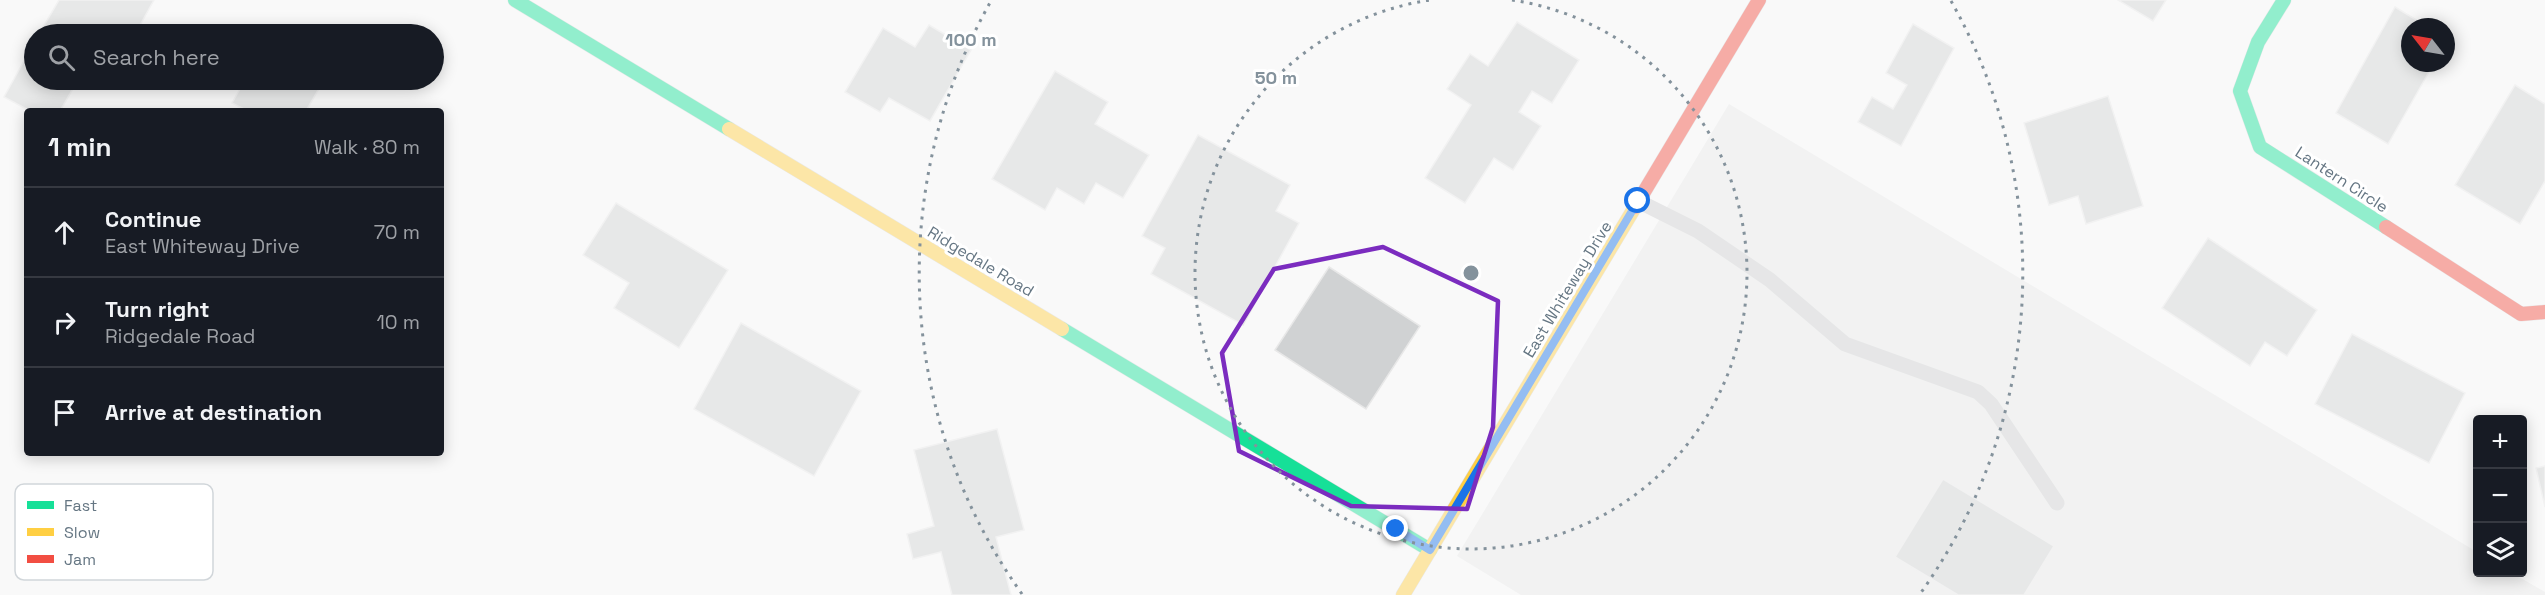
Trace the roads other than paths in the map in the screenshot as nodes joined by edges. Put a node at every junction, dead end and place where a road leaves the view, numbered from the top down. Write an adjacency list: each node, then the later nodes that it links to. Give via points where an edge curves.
1 (515, 0): 7 (street, Ridgedale Road)
2 (1759, 0): 4 (street, East Whiteway Drive)
3 (2284, 0): 5 (street, Lantern Circle, via 2258,42 2240,91 2260,147 2521,314)
4 (1638, 201): 6 (lane, via 1698,231 1770,280 1845,344 1978,392 1991,404); 7 (street, East Whiteway Drive)
5 (2545, 312)
6 (2057, 503)
7 (1430, 550): 8 (street, East Whiteway Drive)
8 (1403, 595)

